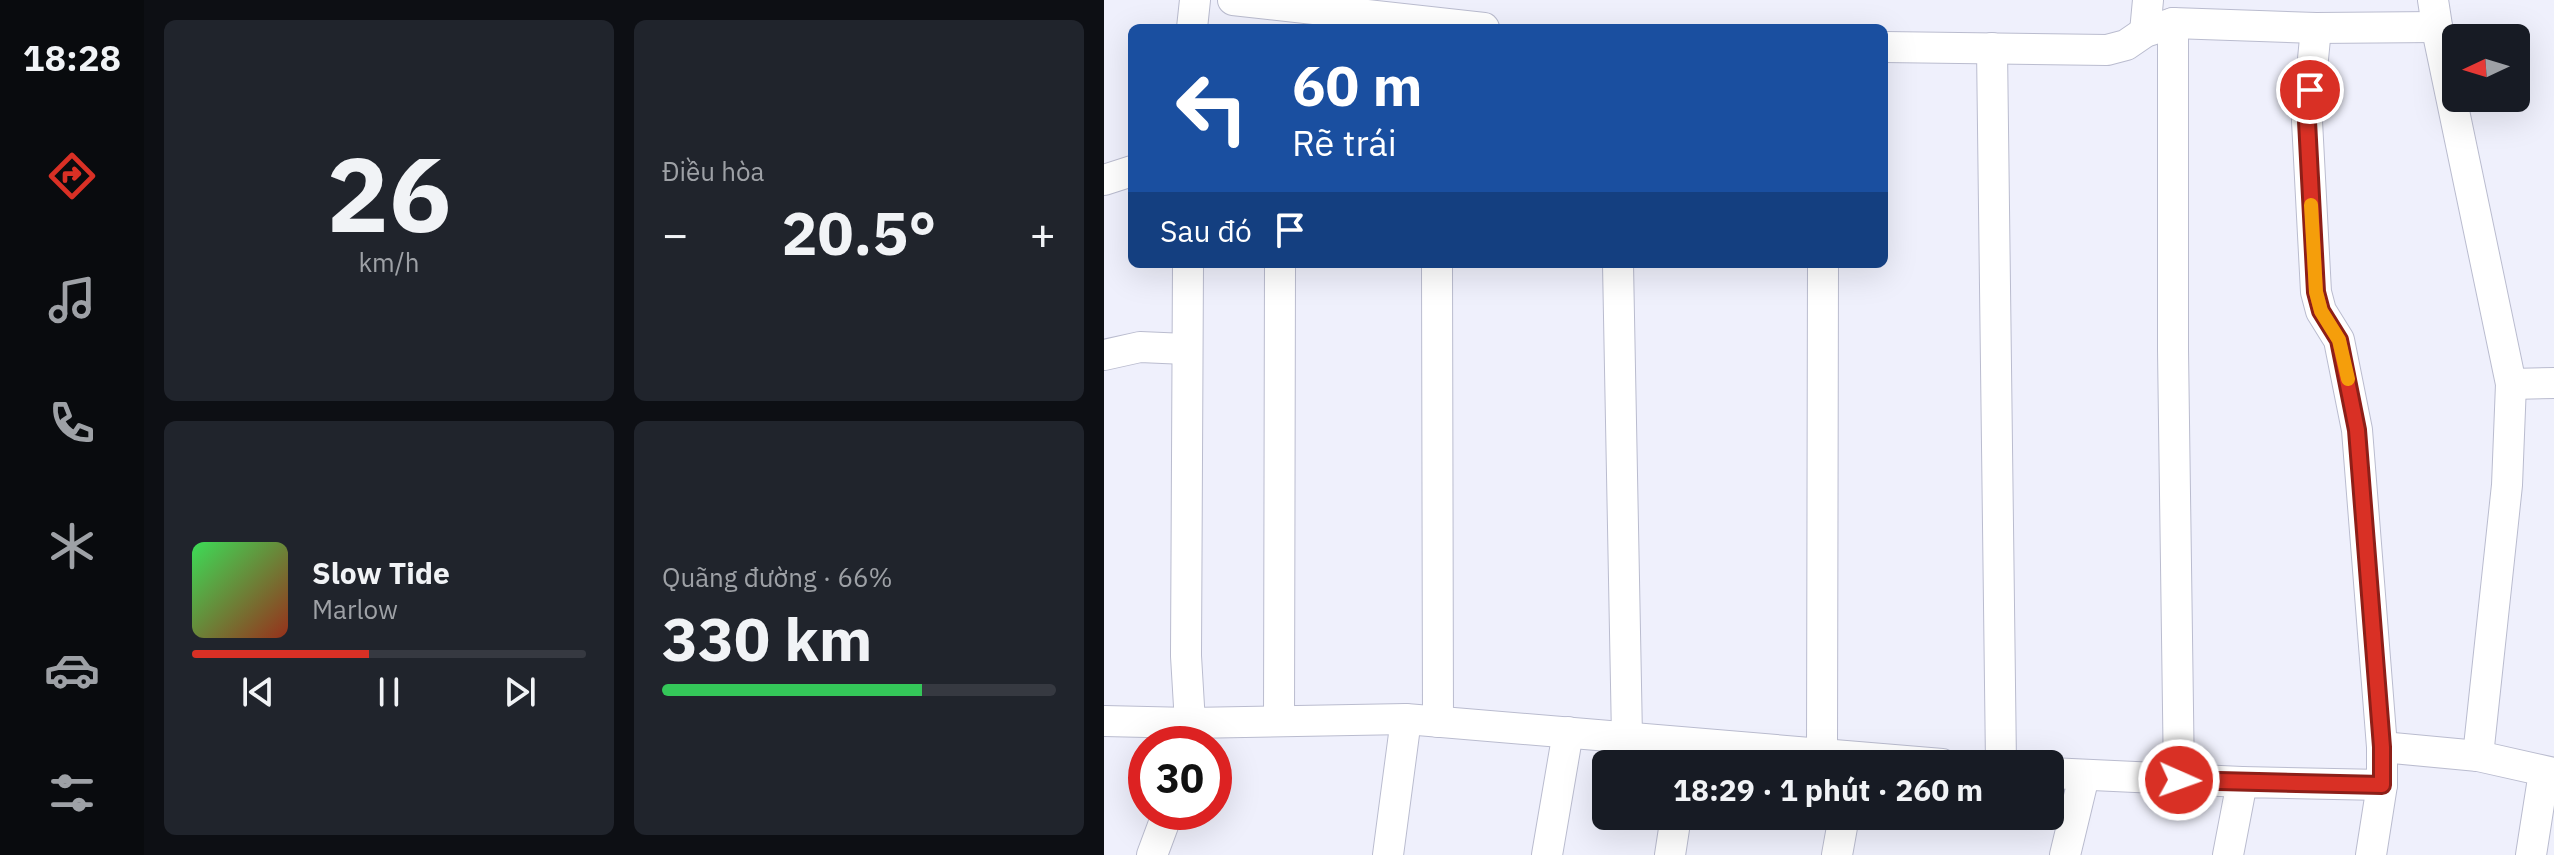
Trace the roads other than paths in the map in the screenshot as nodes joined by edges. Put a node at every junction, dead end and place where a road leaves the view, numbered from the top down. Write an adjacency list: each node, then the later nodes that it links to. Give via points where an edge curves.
1 (1195, 0): 6 (street)
2 (1233, 0): 5 (street)
3 (2148, 0): 8 (street)
4 (2435, 14): 9 (street); 22 (street)
5 (1280, 17): 7 (street)
6 (1192, 24)
7 (1416, 24)
8 (2159, 28): 9 (street); 11 (street, via 2107,50); 40 (street, via 2173,350)
9 (2316, 28): 32 (street, via 2307,121 2316,292 2339,340 2357,430)
10 (1888, 47): 11 (street)
11 (1992, 48): 35 (street)
12 (1128, 172): 13 (street)
13 (1104, 180)
14 (1188, 268): 19 (street)
15 (1280, 268): 25 (street)
16 (1437, 268): 26 (street)
17 (1618, 268): 31 (street)
18 (1823, 268): 34 (street)
19 (1186, 349): 20 (street, via 1140,347); 28 (street)
20 (1104, 355)
21 (2554, 383): 22 (street)
22 (2511, 384): 36 (street, via 2507,485)
23 (1406, 719): 25 (street); 26 (street); 47 (street)
24 (1104, 721): 27 (street)
25 (1279, 721): 29 (street)
26 (1438, 722): 30 (street)
27 (1139, 726)
28 (1188, 726)
29 (1232, 727)
30 (1568, 732): 31 (street); 48 (street)
31 (1627, 737): 33 (street)
32 (2382, 747): 36 (street); 42 (street)
33 (1675, 750)
34 (1822, 750)
35 (2001, 750)
36 (2478, 756): 37 (street)
37 (2549, 773): 54 (street)
38 (2064, 774): 39 (street)
39 (2084, 776): 40 (street); 51 (street)
40 (2179, 780): 41 (street)
41 (2242, 782): 42 (street); 52 (street)
42 (2382, 785): 53 (street)
43 (1160, 830): 46 (street)
44 (1674, 830): 49 (street)
45 (1841, 830): 50 (street)
46 (1149, 854)
47 (1388, 855)
48 (1547, 855)
49 (1670, 855)
50 (1837, 855)
51 (2065, 855)
52 (2228, 855)
53 (2371, 855)
54 (2531, 855)

